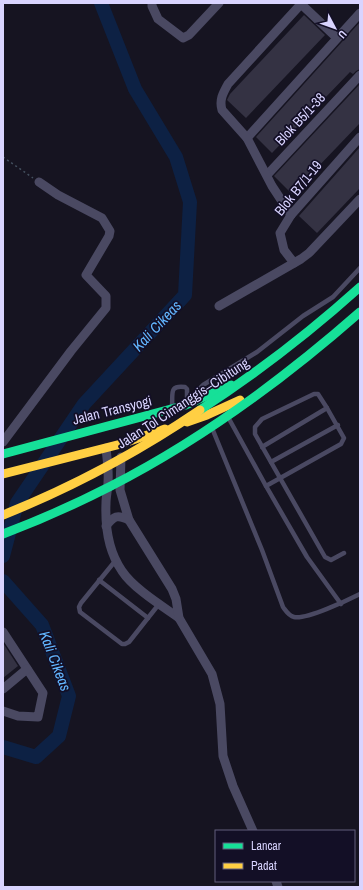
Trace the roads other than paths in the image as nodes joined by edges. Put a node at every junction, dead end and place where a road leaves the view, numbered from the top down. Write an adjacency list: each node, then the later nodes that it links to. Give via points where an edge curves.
1 (152, 3): 2 (street, via 158,19 184,38)
2 (219, 3)
3 (301, 4): 5 (street); 8 (street, via 223,92 222,110)
4 (360, 13): 5 (street)
5 (337, 38): 8 (street)
6 (358, 81): 9 (street, Blok B5/1-38)
7 (360, 137): 12 (street, Blok B7/1-19)
8 (247, 138): 9 (street)
9 (267, 175): 12 (street)
10 (39, 182): 26 (street, via 102,218 110,231 86,275 106,296 106,308)
11 (360, 199): 13 (street, via 309,253)
12 (291, 215): 13 (street, Blok B7/1-19, via 280,233 284,250)
13 (294, 263): 16 (street)
14 (360, 268): 19 (lane, via 333,297 256,352 203,384 199,389)
15 (360, 288): 19 (highway, Jalan Transyogi, via 318,333 299,348 246,378); 35 (highway, Jalan Tol Cimanggis–Cibitung, bridge, via 253,375 172,430 85,480)
16 (219, 306)
17 (360, 312): 38 (highway, bridge, via 264,390 145,468 93,496)
18 (360, 316): 21 (highway, via 325,349 285,377)
19 (198, 400): 20 (highway, Jalan Transyogi)
20 (186, 405): 23 (highway, Jalan Transyogi); 23 (lane, via 187,389 177,386 173,391)
21 (224, 408): 24 (highway); 34 (lane)
22 (327, 408): 25 (lane); 28 (lane); 28 (lane, via 318,394 314,394 262,419 255,429)
23 (171, 409): 30 (highway, Jalan Transyogi)
24 (207, 415): 27 (highway); 44 (lane, via 283,607 291,616 300,618)
25 (338, 425): 31 (lane); 33 (lane, via 344,438 341,444)
26 (3, 442)
27 (121, 444): 29 (highway); 36 (street, via 120,490)
28 (262, 447): 31 (lane)
29 (106, 448): 32 (highway); 37 (street)
30 (3, 454)
31 (271, 462): 33 (lane)
32 (3, 474)
33 (280, 478): 34 (lane); 39 (lane, via 325,557 331,560)
34 (266, 486): 44 (lane, via 307,557)
35 (3, 514)
36 (129, 520): 37 (street, via 117,516); 46 (street, via 172,589)
37 (106, 526): 40 (street)
38 (3, 534)
39 (344, 553)
40 (116, 560): 41 (lane); 43 (street, via 122,572)
41 (100, 580): 45 (lane); 45 (lane, via 79,607 85,616 122,644 129,642)
42 (360, 594): 44 (lane)
43 (159, 604): 45 (lane); 46 (street)
44 (341, 604)
45 (148, 618)
46 (179, 618): 51 (street, via 212,674 220,704 223,756)
47 (4, 634): 48 (street)
48 (27, 669): 49 (street); 50 (street, via 43,693 38,717 18,716)
49 (3, 689)
50 (3, 710)
51 (253, 830)

